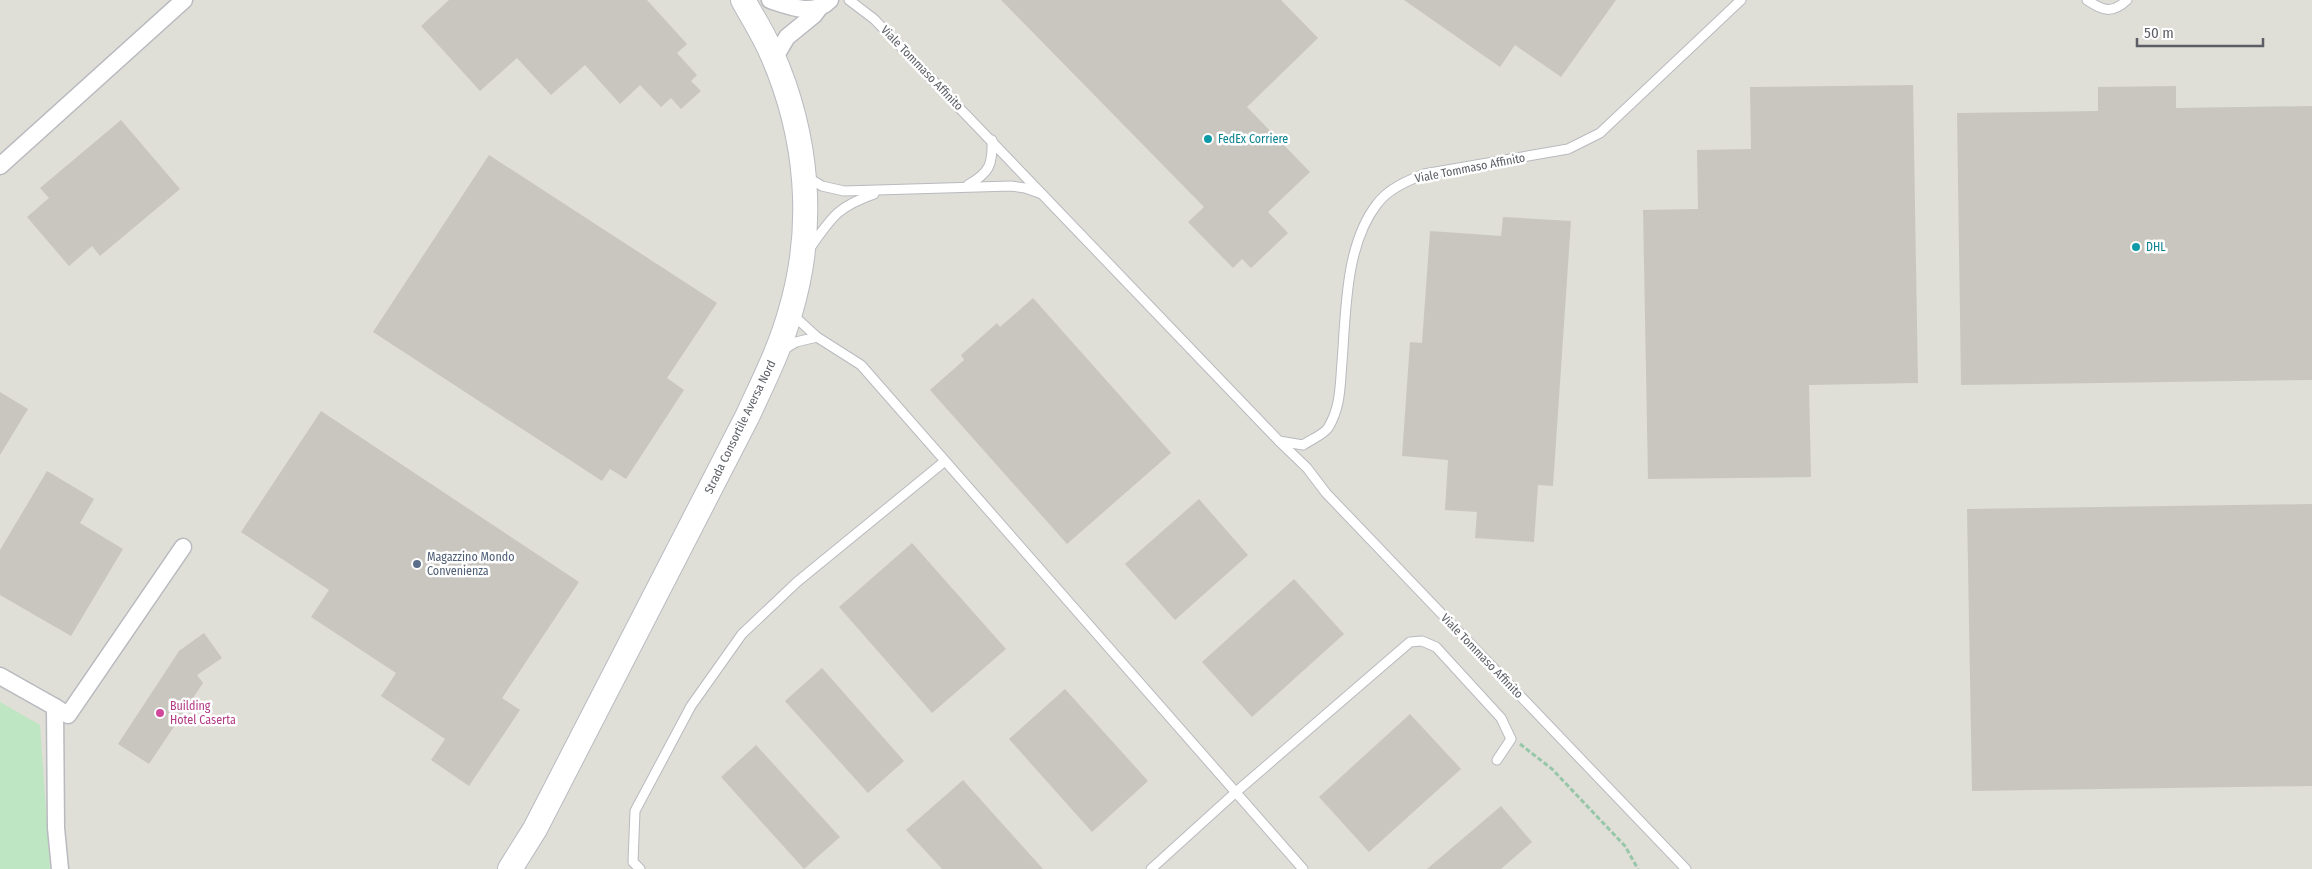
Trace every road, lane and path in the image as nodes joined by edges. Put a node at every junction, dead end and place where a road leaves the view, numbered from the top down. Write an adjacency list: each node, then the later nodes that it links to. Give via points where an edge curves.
1 (184, 0): 11 (street)
2 (743, 0): 9 (street, Strada Consortile Aversa Nord)
3 (770, 0): 8 (street, via 809,10)
4 (849, 0): 10 (lane, Viale Tommaso Affinito, via 874,19)
5 (1741, 0): 20 (lane, Viale Tommaso Affinito, via 1600,134 1568,149 1424,174 1402,182 1377,203 1364,224 1355,251 1347,297 1339,405 1327,430 1303,445)
6 (2087, 0): 7 (lane, via 2100,10 2118,8)
7 (2127, 0)
8 (825, 3): 9 (street, via 787,37)
9 (774, 59): 12 (street, Strada Consortile Aversa Nord, via 790,102)
10 (992, 140): 13 (lane, via 992,159 983,177); 15 (lane, Viale Tommaso Affinito)
11 (0, 166)
12 (805, 176): 14 (lane, Viale Tommaso Affinito, via 822,186 844,191); 16 (street, Strada Consortile Aversa Nord)
13 (966, 186): 14 (lane, Viale Tommaso Affinito); 15 (lane, Viale Tommaso Affinito, via 1026,188)
14 (882, 191): 16 (lane, Viale Tommaso Affinito, via 838,211)
15 (1044, 195): 20 (lane, Viale Tommaso Affinito)
16 (802, 259): 17 (street, Strada Consortile Aversa Nord)
17 (790, 313): 18 (lane); 19 (street, Strada Consortile Aversa Nord)
18 (817, 337): 19 (lane, via 796,342); 21 (lane, via 861,365)
19 (775, 355): 28 (street, Strada Consortile Aversa Nord, via 748,415)
20 (1279, 441): 36 (lane, Viale Tommaso Affinito)
21 (945, 461): 27 (lane); 32 (lane, via 797,582 742,634 691,706 635,811 633,862)
22 (183, 547): 24 (street, via 68,715)
23 (0, 676): 24 (street)
24 (54, 707): 29 (street)
25 (1511, 739): 26 (lane); 27 (lane, via 1502,718 1436,647 1422,641 1410,642); 35 (path, via 1552,769 1625,846)
26 (1498, 760)
27 (1236, 792): 33 (lane); 34 (lane)
28 (535, 829): 30 (street, Strada Consortile Aversa Nord); 31 (street, Strada Consortile Aversa Nord)
29 (60, 869)
30 (510, 869)
31 (521, 869)
32 (640, 869)
33 (1151, 869)
34 (1303, 869)
35 (1638, 869)
36 (1686, 869)

